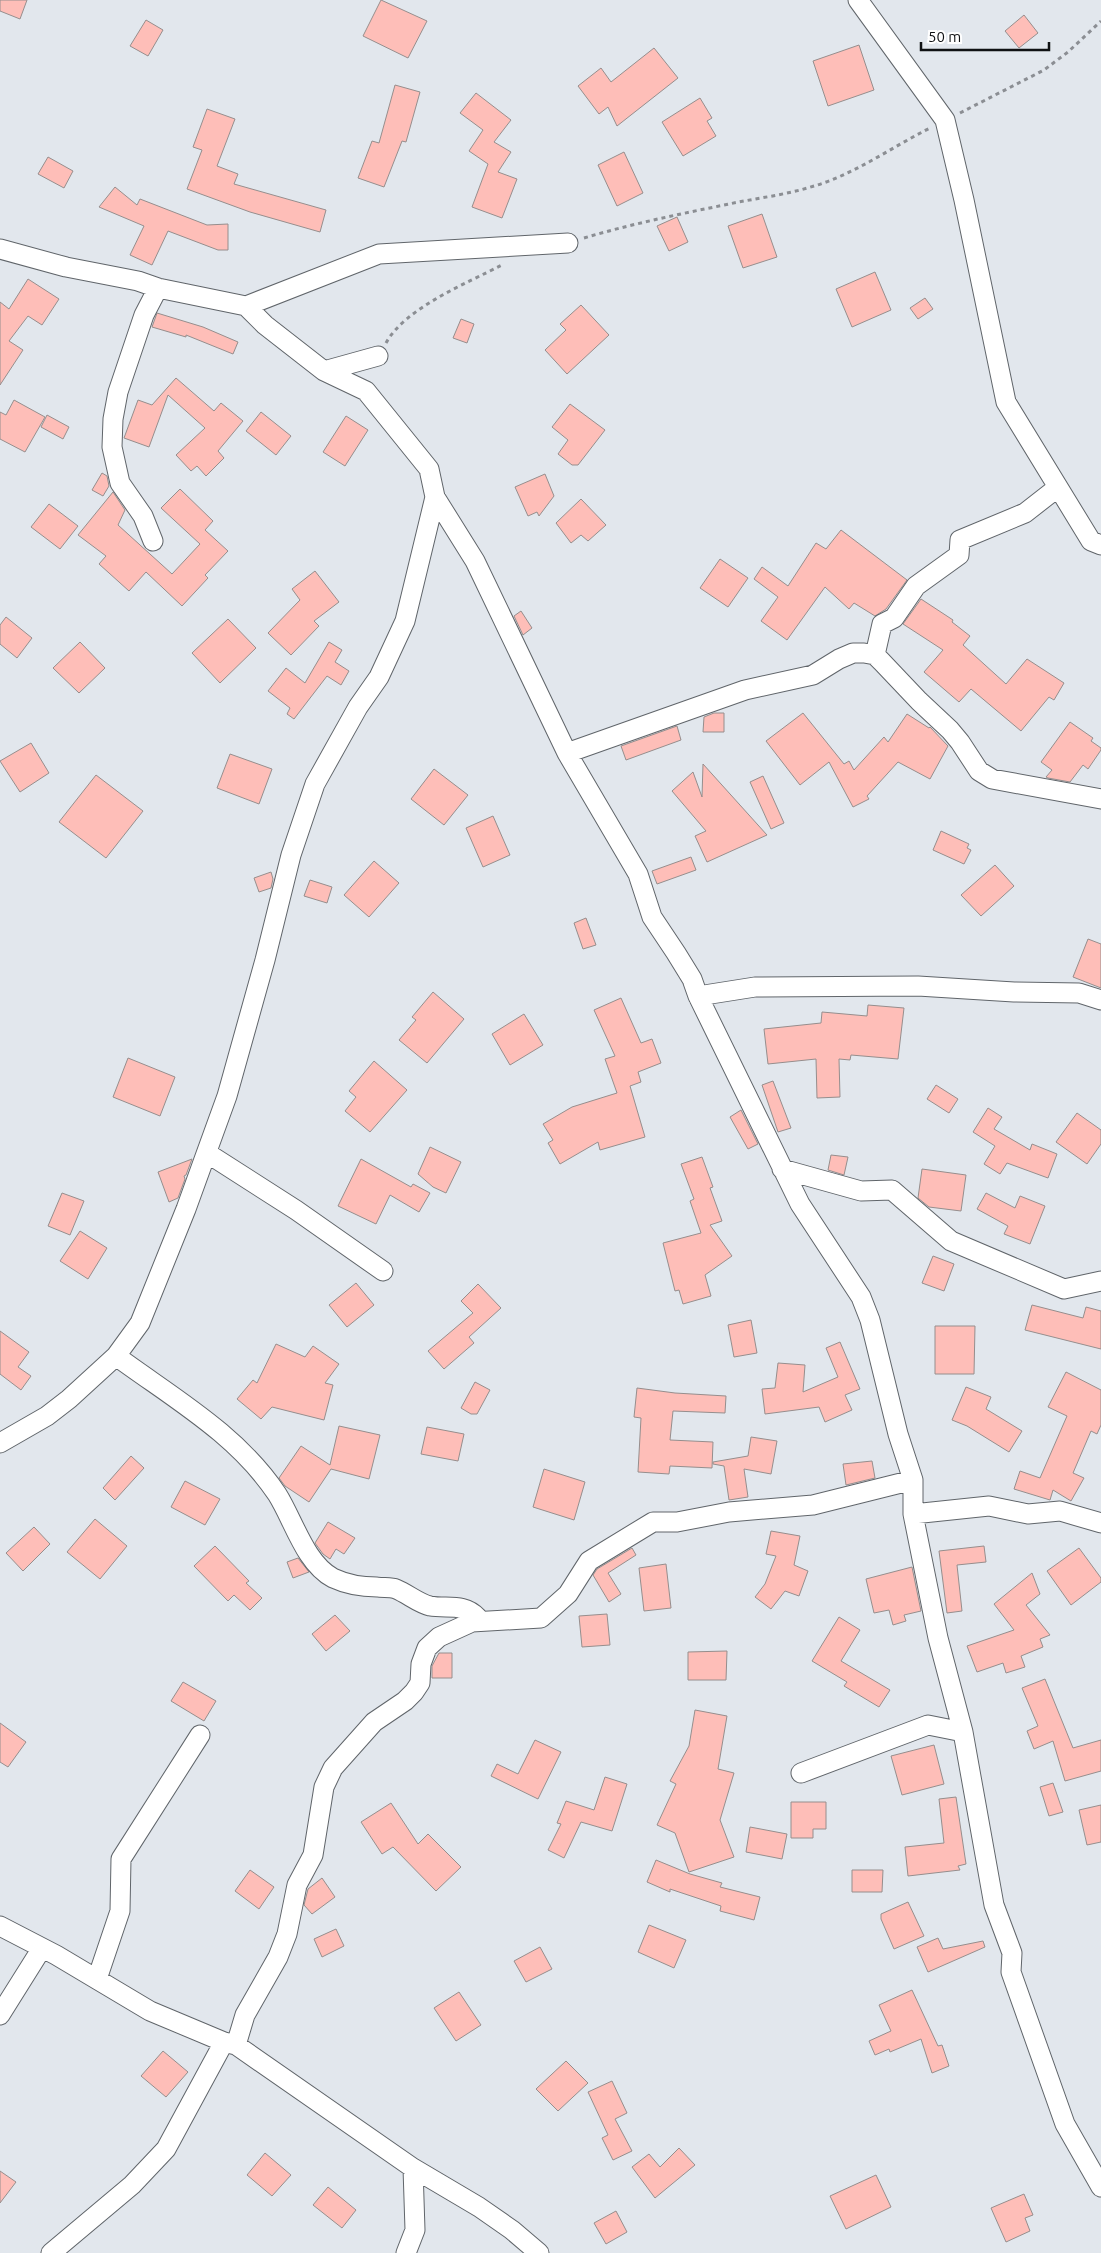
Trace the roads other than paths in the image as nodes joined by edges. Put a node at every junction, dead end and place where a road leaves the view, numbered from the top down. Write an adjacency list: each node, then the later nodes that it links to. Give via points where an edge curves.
1 (858, 0): 8 (street, via 945,120 1006,402)
2 (568, 243): 5 (street, via 379,254)
3 (0, 249): 4 (street)
4 (158, 288): 5 (street); 10 (street, via 144,315 112,419 112,447 120,484 143,516)
5 (246, 306): 7 (street)
6 (378, 356): 7 (street)
7 (324, 371): 9 (street, via 366,391 429,469)
8 (1057, 488): 11 (street, via 1091,541); 12 (street, via 1025,513 960,540 959,555 916,586 894,618 882,624)
9 (435, 498): 13 (street, via 475,561); 17 (street, via 405,621 378,677 314,784 290,854 239,1056)
10 (153, 541)
11 (1101, 545)
12 (875, 655): 13 (street, via 854,653 813,675 745,690); 14 (street, via 950,730 979,771 992,779)
13 (567, 753): 15 (street, via 638,874 652,917 692,979)
14 (1101, 799)
15 (698, 996): 16 (street, via 755,987 918,986 1079,993); 18 (street)
16 (1101, 1000)
17 (207, 1153): 19 (street); 21 (street, via 140,1322)
18 (782, 1169): 20 (street, via 861,1191 892,1190 951,1242 1064,1289); 23 (street, via 800,1204 861,1297 870,1320 898,1434)
19 (383, 1271)
20 (1101, 1281)
21 (116, 1356): 22 (street, via 47,1416); 26 (street, via 207,1420 240,1450 270,1484 314,1563 332,1577 349,1585 395,1588 430,1606 471,1610 477,1617)
22 (0, 1443)
23 (914, 1480): 24 (street); 26 (street, via 813,1505 738,1511 677,1522 653,1522 589,1561 568,1594 541,1618)
24 (913, 1514): 25 (street, via 989,1506 1028,1514 1060,1510); 27 (street, via 938,1638)
25 (1101, 1522)
26 (472, 1622): 34 (street, via 438,1637 427,1648 421,1664 420,1682 414,1692 374,1722 333,1768 324,1787 313,1855 297,1885 284,1942)
27 (963, 1732): 29 (street, via 928,1726); 36 (street, via 994,1905 1012,1953 1011,1972 1066,2124)
28 (200, 1734): 32 (street, via 121,1859 120,1910)
29 (801, 1773)
30 (0, 1926): 31 (street)
31 (42, 1948): 32 (street); 33 (street)
32 (97, 1979): 34 (street, via 150,2011)
33 (0, 2016)
34 (230, 2044): 35 (street); 37 (street, via 166,2149 132,2185)
35 (413, 2168): 38 (street, via 415,2230); 39 (street, via 479,2206)
36 (1101, 2187)
37 (51, 2253)
38 (406, 2253)
39 (539, 2253)

